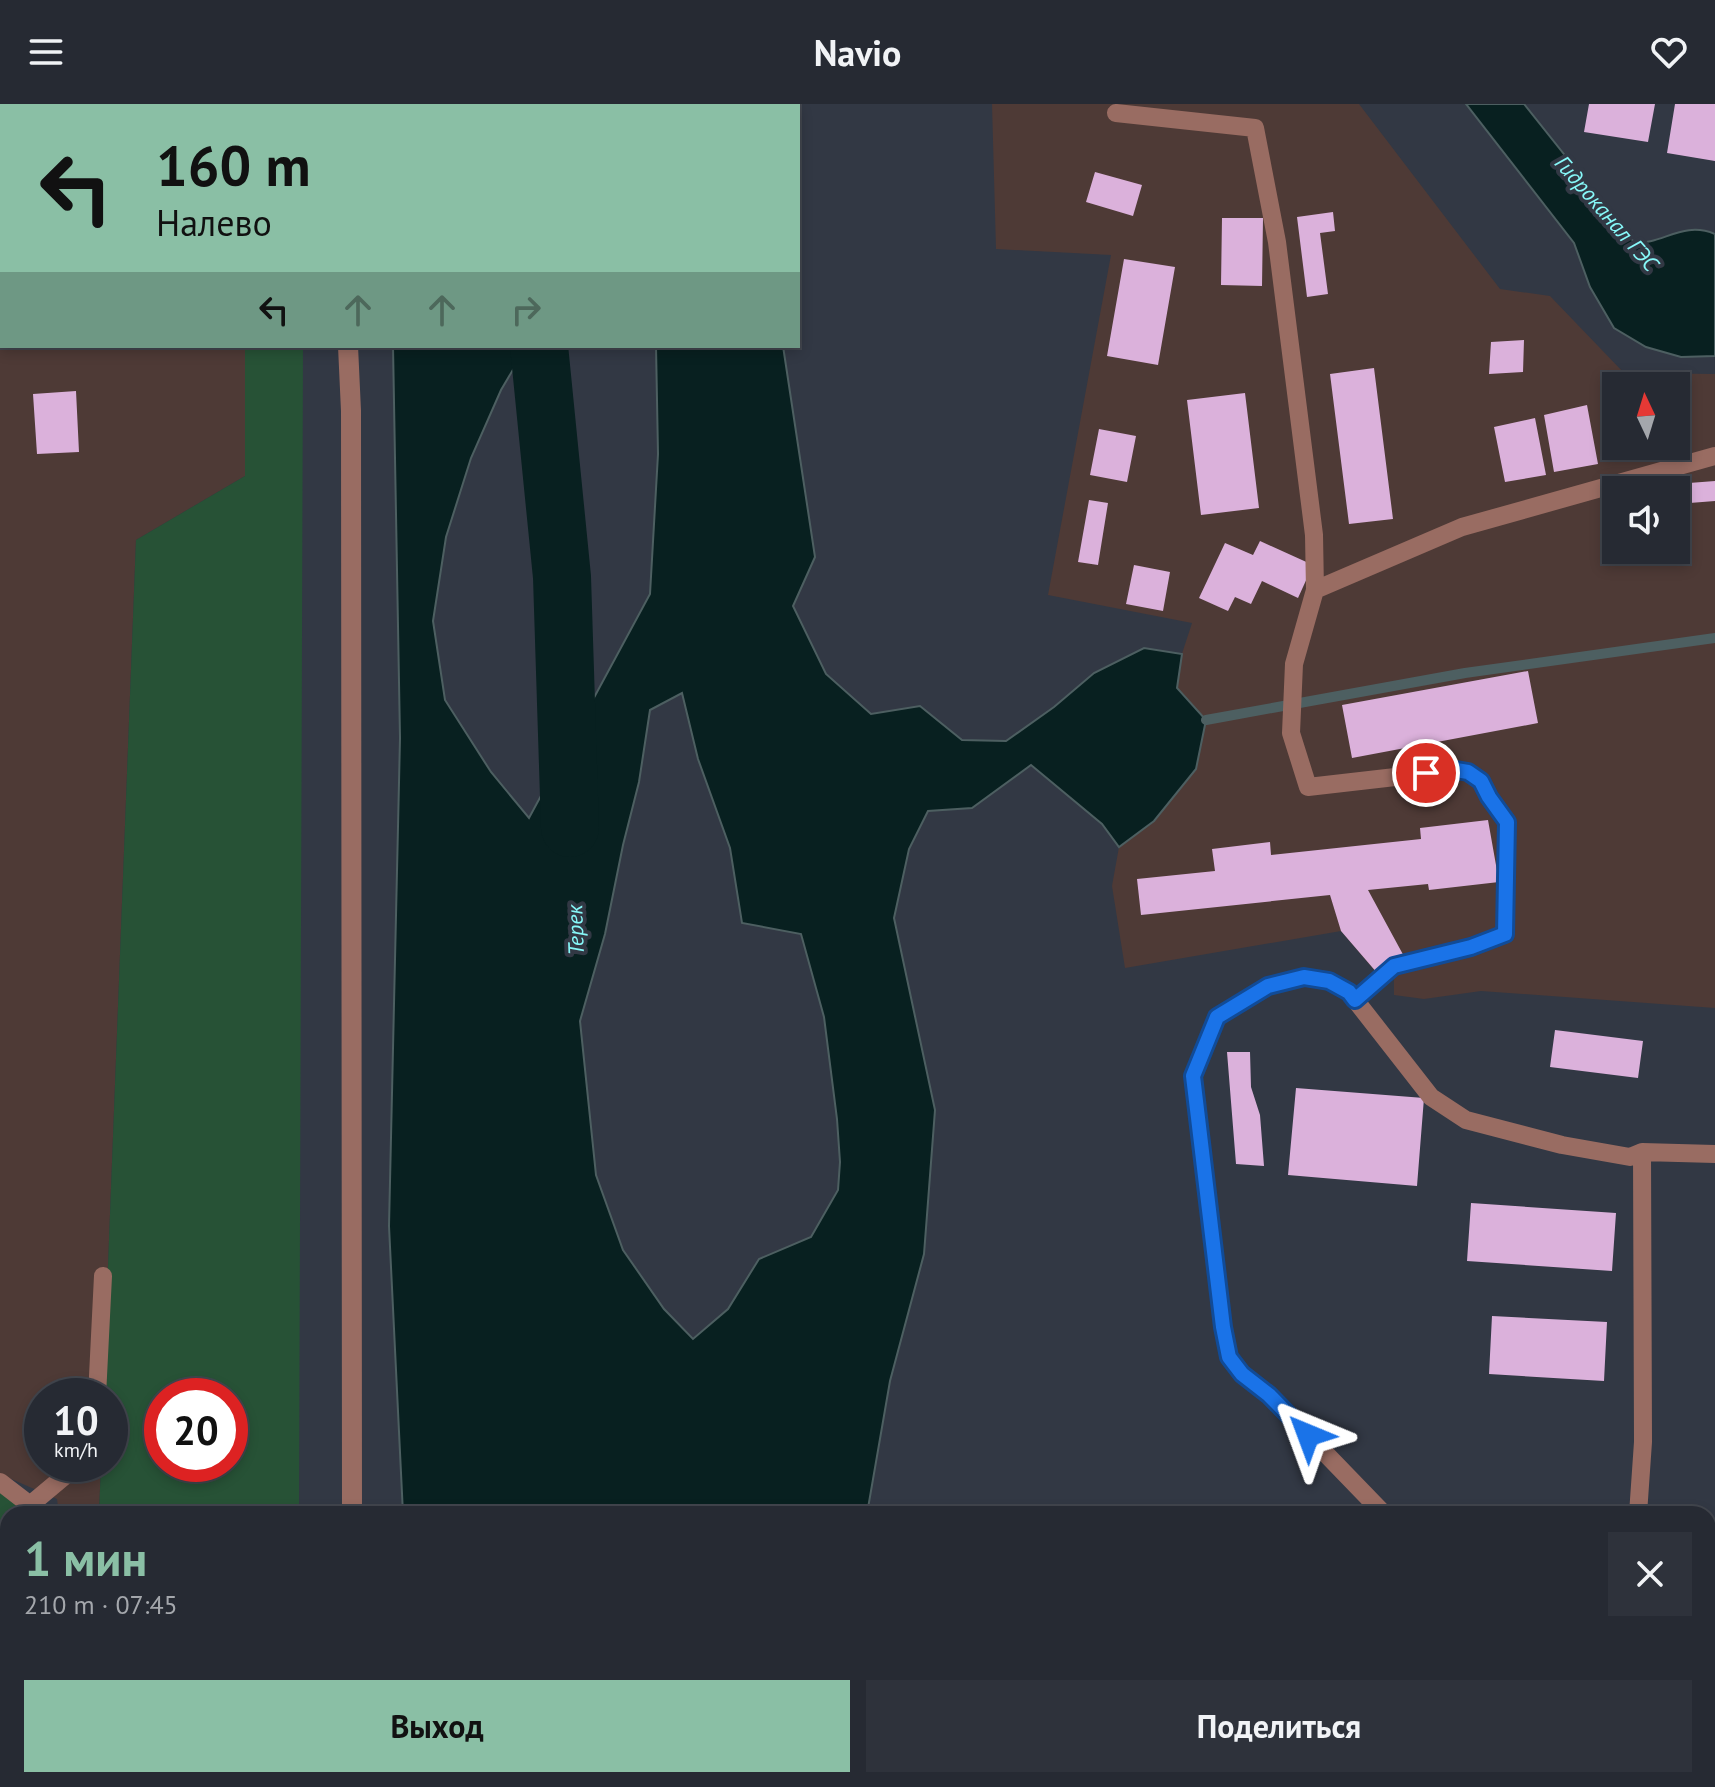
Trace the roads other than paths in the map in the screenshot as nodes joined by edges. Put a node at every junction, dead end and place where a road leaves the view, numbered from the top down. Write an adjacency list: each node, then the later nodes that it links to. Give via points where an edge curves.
1 (1116, 113): 4 (lane, via 1255,128 1277,242 1314,535)
2 (348, 348): 14 (street)
3 (1715, 456): 4 (lane, via 1462,527)
4 (1315, 590): 5 (lane, via 1294,664 1291,733 1308,787 1468,772 1481,781 1507,822 1505,934 1394,966)
5 (1355, 1000): 6 (lane, via 1431,1097 1466,1120 1562,1145 1630,1157); 15 (lane, via 1349,992 1317,979 1268,986 1217,1017 1193,1076 1229,1357)
6 (1642, 1152): 7 (lane); 16 (lane)
7 (1715, 1154)
8 (103, 1276): 9 (lane)
9 (98, 1378)
10 (0, 1482): 12 (lane)
11 (59, 1482): 13 (lane)
12 (27, 1506)
13 (33, 1506)
14 (352, 1506)
15 (1376, 1506)
16 (1638, 1506)

